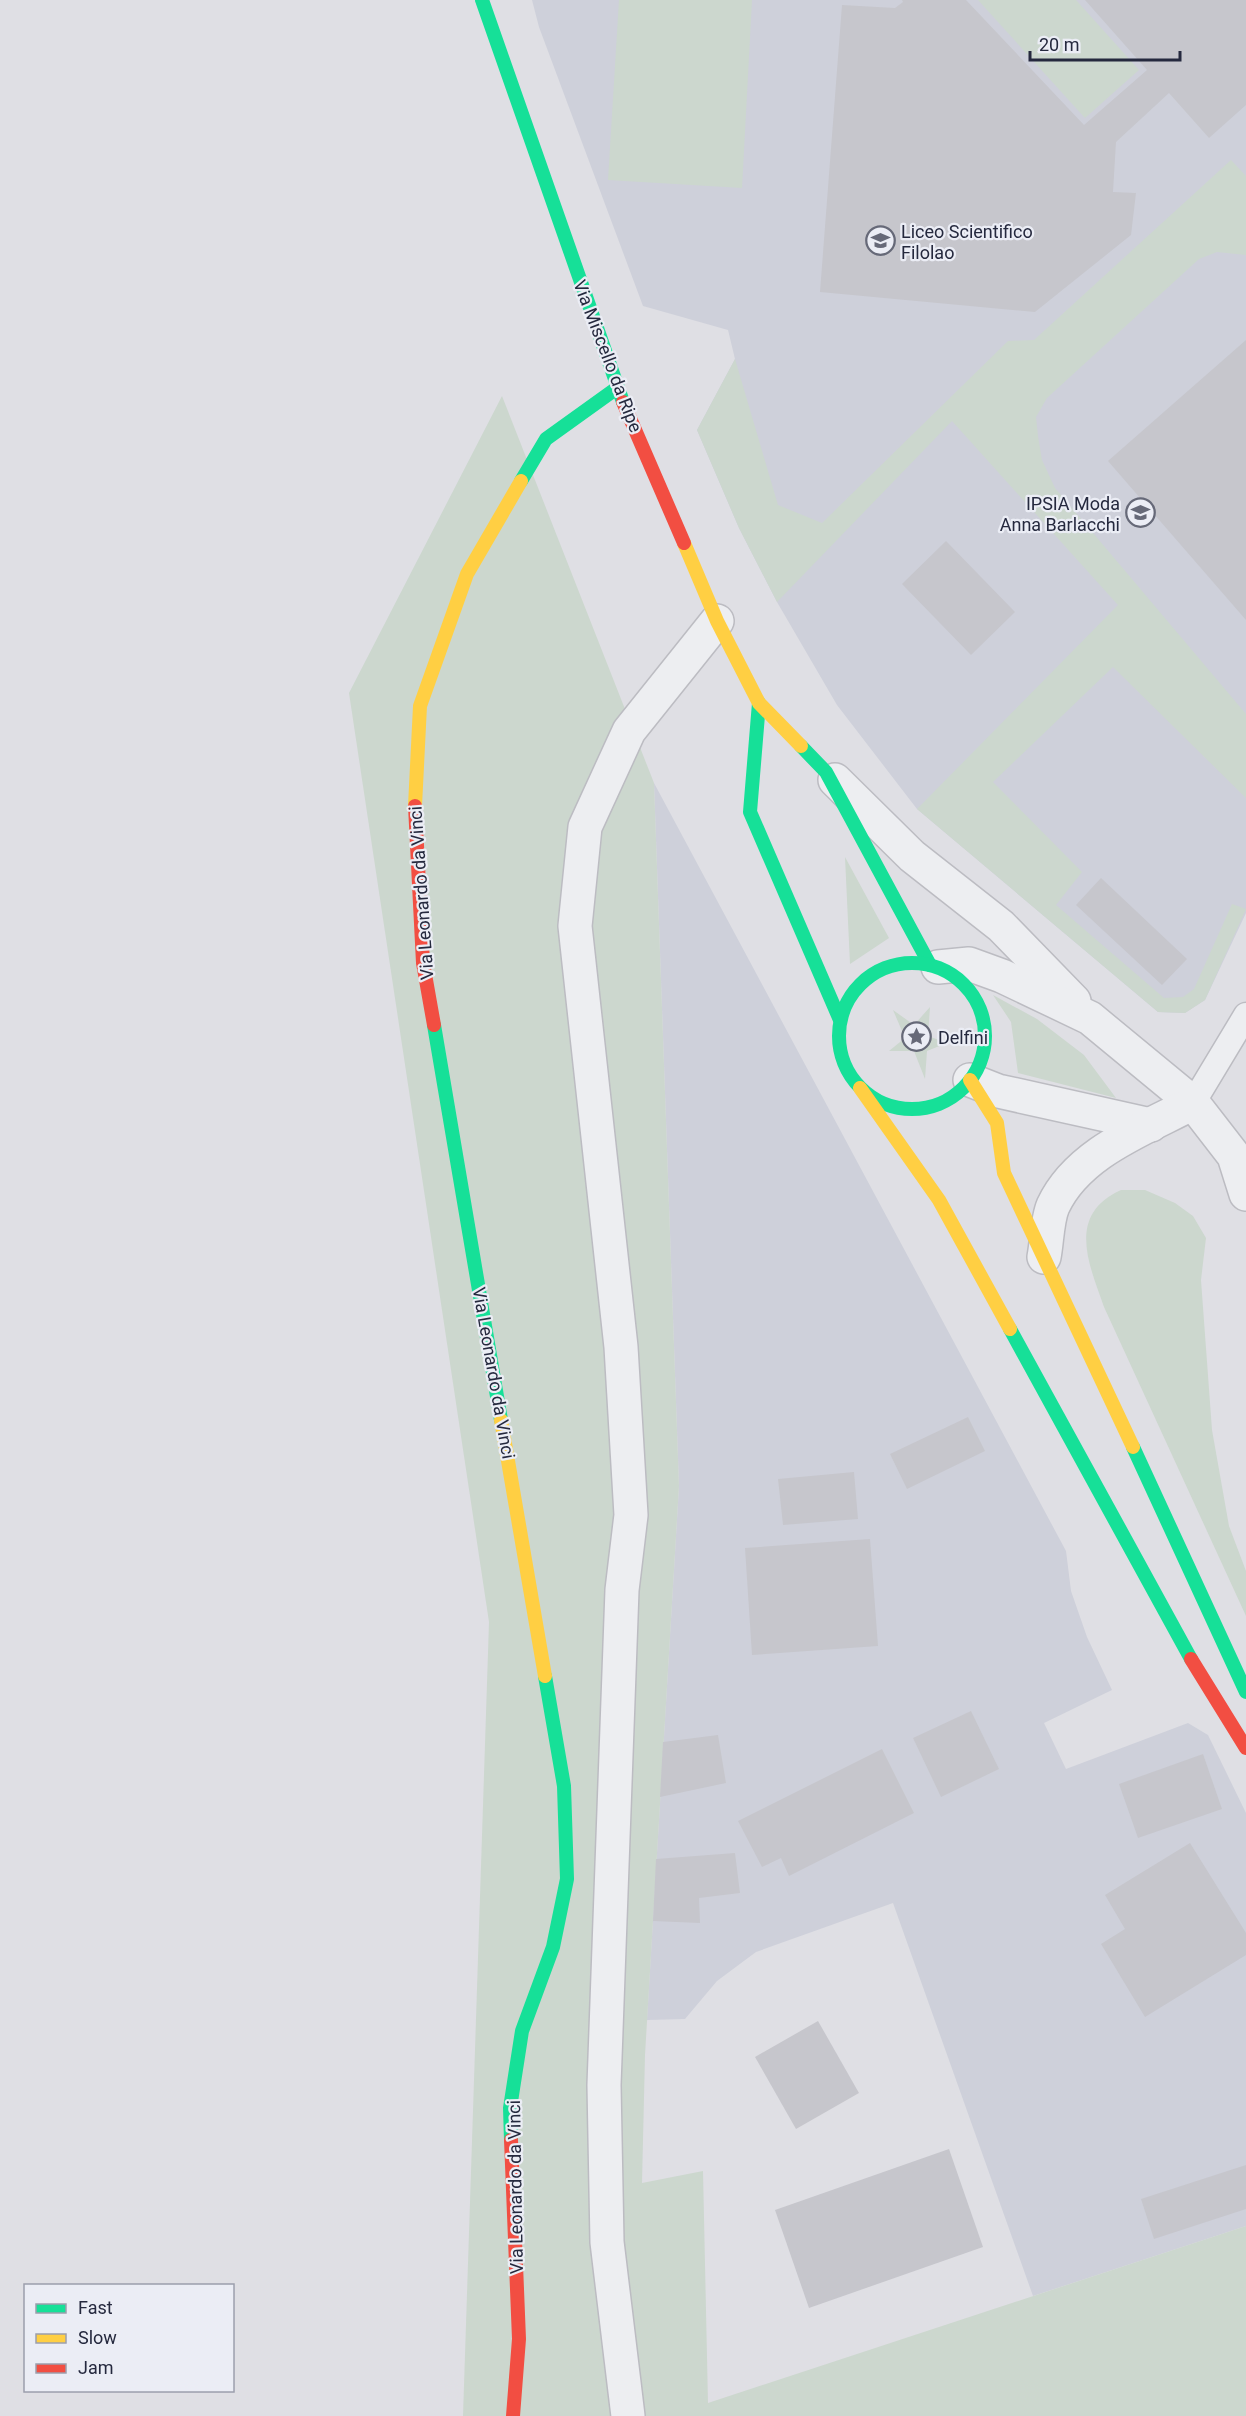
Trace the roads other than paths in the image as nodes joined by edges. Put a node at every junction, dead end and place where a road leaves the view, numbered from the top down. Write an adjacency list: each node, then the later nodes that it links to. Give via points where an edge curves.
1 (482, 0): 2 (main road, Via Miscello da Ripe)
2 (617, 388): 3 (main road, Via Miscello da Ripe); 19 (main road, Via Leonardo da Vinci, via 546,439 467,574 420,706 415,811 423,963 564,1786 567,1879 554,1947 522,2031 510,2108 519,2339)
3 (717, 621): 4 (main road, Via Miscello da Ripe); 20 (street, via 629,731 585,828 575,926 621,1347 631,1515 622,1590 604,2085 607,2242)
4 (759, 703): 5 (main road); 9 (main road, via 750,812)
5 (826, 772): 6 (main road); 8 (street, via 912,856 1001,926)
6 (934, 966): 8 (street, via 969,964); 9 (main road, via 897,963 866,978 852,992); 10 (main road, via 960,980 979,1006 986,1030 984,1047)
7 (1246, 1015): 12 (lane)
8 (1090, 1018): 12 (street)
9 (840, 1020): 11 (main road, via 842,1058)
10 (970, 1080): 11 (main road, via 958,1093 923,1108 906,1109 881,1102); 13 (street); 16 (main road, via 997,1123 1004,1173)
11 (860, 1088): 18 (main road, via 939,1200 1201,1677)
12 (1193, 1103): 13 (street); 14 (street)
13 (1151, 1125): 16 (street, via 1104,1150 1074,1175 1053,1207)
14 (1240, 1161): 15 (street)
15 (1246, 1194)
16 (1044, 1257): 17 (main road)
17 (1246, 1692)
18 (1246, 1748)
19 (513, 2416)
20 (628, 2416)

